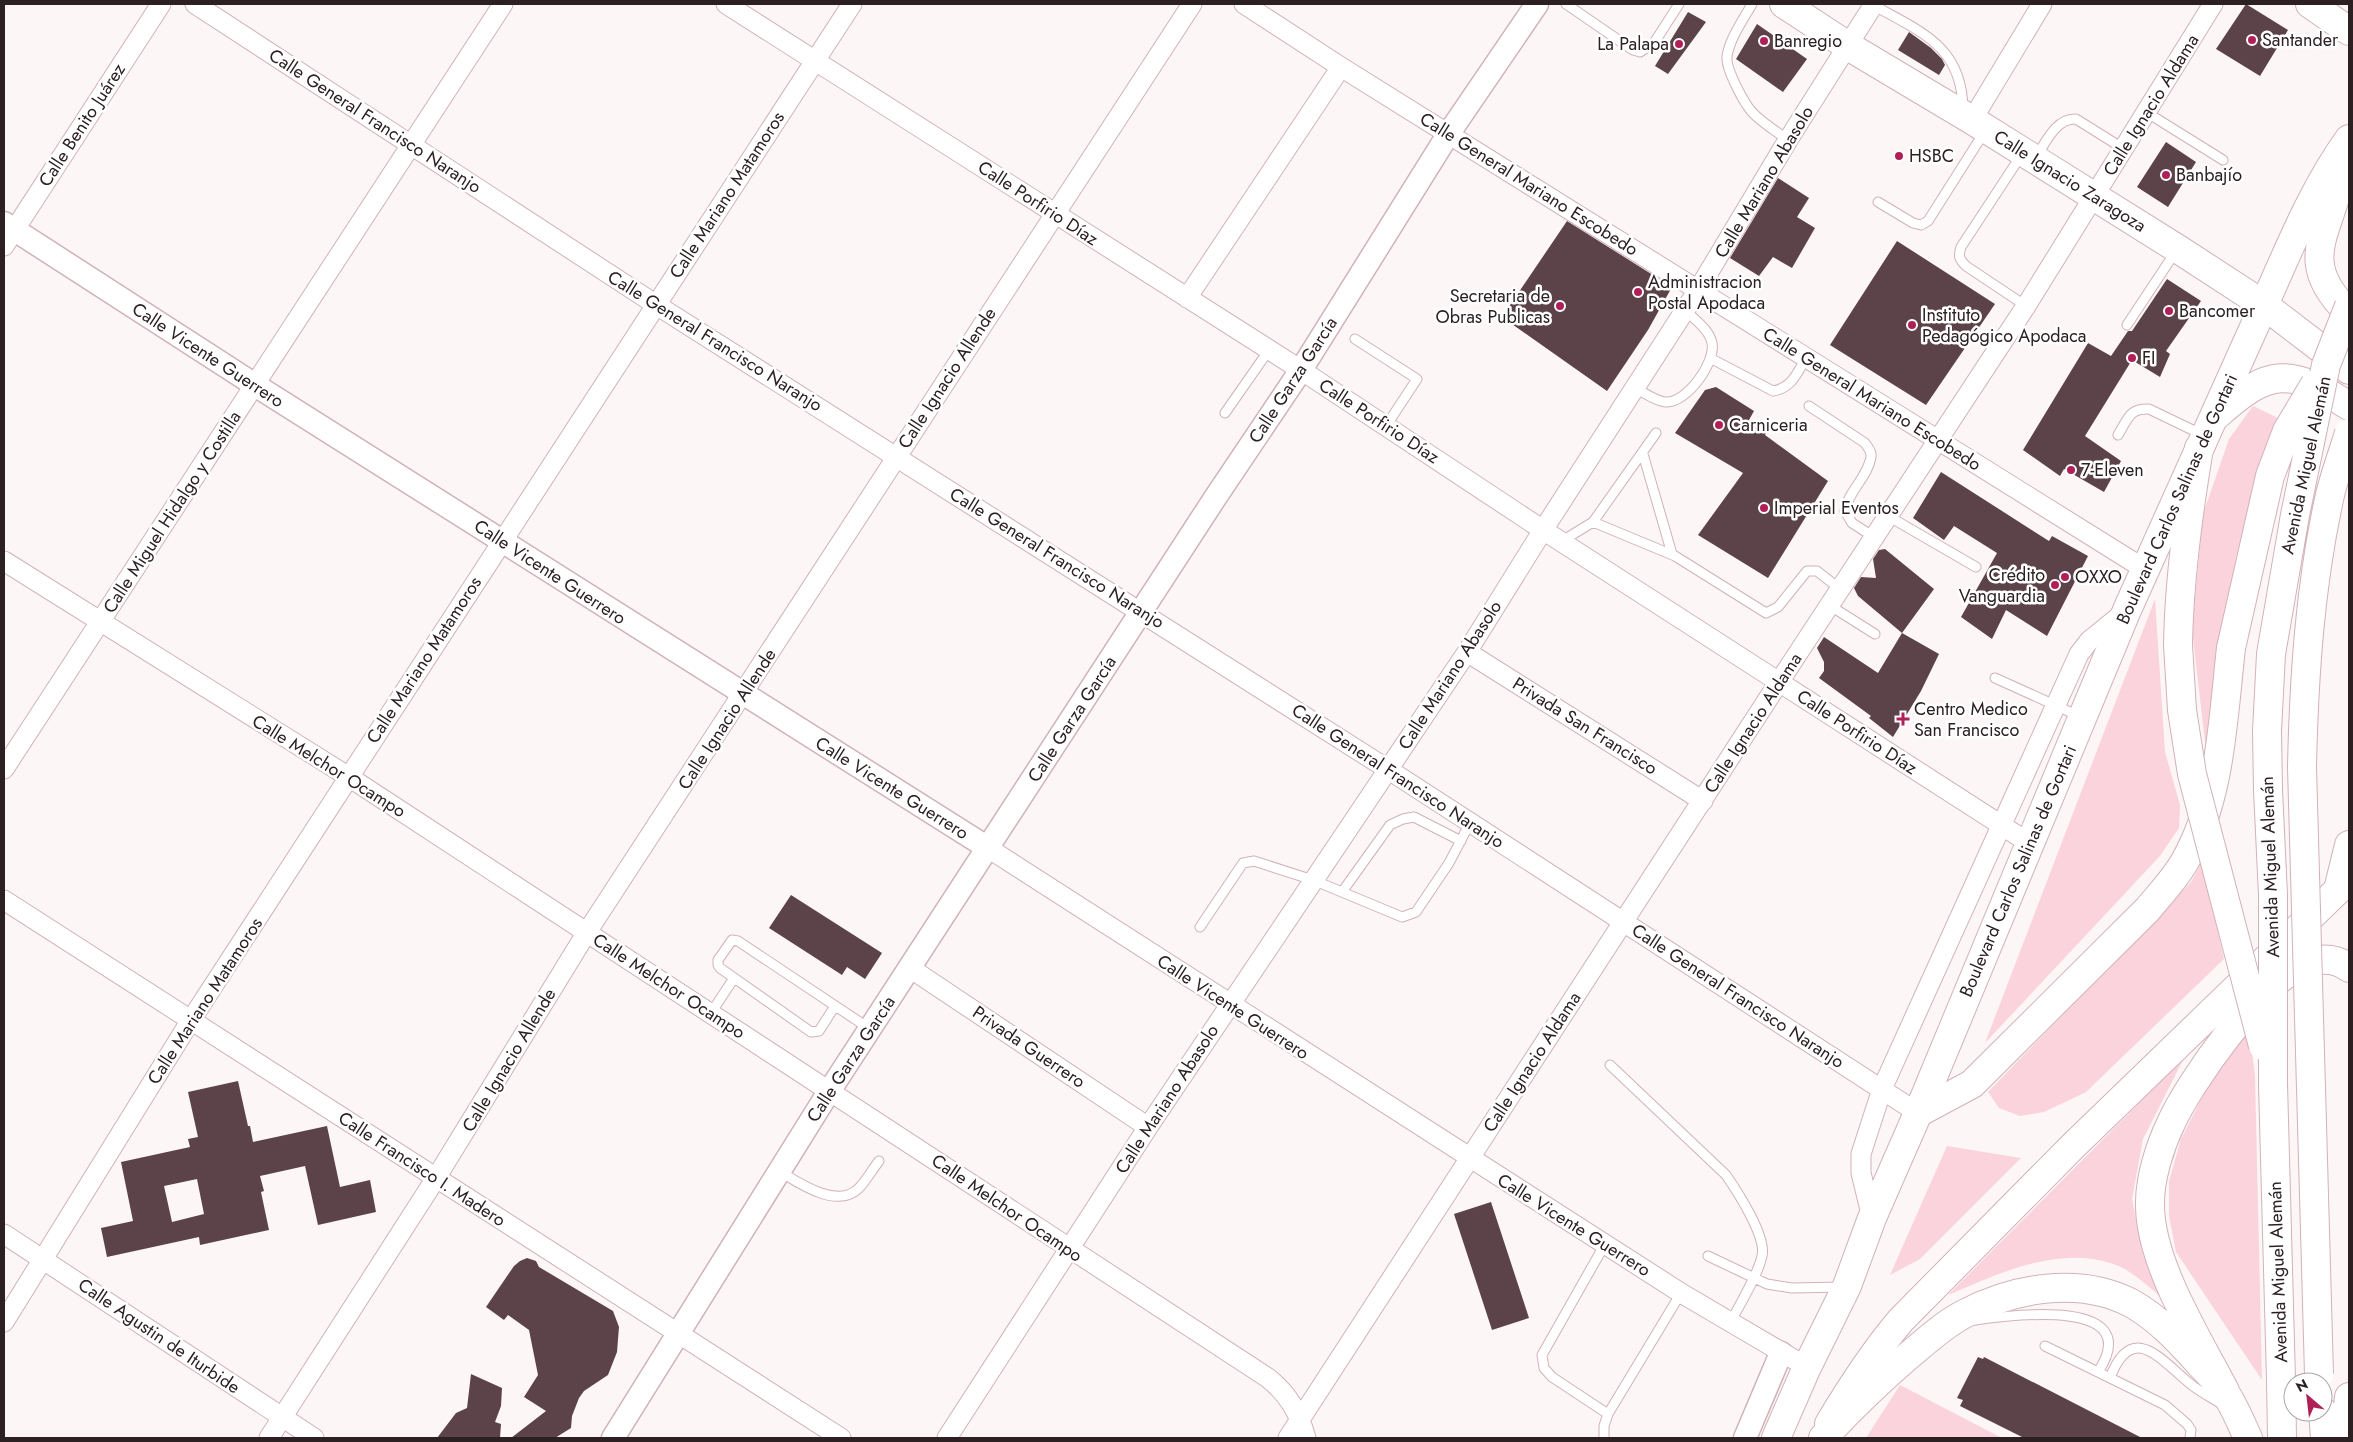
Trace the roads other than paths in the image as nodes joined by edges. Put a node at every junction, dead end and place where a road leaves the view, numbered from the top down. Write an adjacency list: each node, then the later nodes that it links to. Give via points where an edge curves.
1 (161, 4): 33 (street, Calle Benito Juárez)
2 (195, 4): 26 (street, Calle General Francisco Naranjo)
3 (503, 4): 26 (street, Calle Miguel Hidalgo y Costilla)
4 (726, 4): 19 (street, Calle Porfirio Díaz)
5 (852, 4): 19 (street, Calle Mariano Matamoros)
6 (1192, 4): 32 (street, Calle Ignacio Allende)
7 (1244, 4): 20 (street, Calle General Mariano Escobedo)
8 (1537, 4): 23 (street, Calle Garza García)
9 (1566, 4): 10 (lane, via 1640,52 1654,42)
10 (1679, 4)
11 (1752, 4): 24 (lane, via 1731,42 1726,58 1729,72 1750,110)
12 (1784, 4): 18 (main road, Calle Ignacio Zaragoza)
13 (2042, 4): 22 (street)
14 (2213, 4): 21 (street, Calle Ignacio Aldama)
15 (2310, 4): 17 (main road)
16 (1874, 5): 18 (street, Calle Mariano Abasolo); 22 (lane, via 1945,51)
17 (2349, 31)
18 (1848, 46): 22 (main road, Calle Ignacio Zaragoza); 24 (street, Calle Mariano Abasolo)
19 (816, 59): 32 (street, Calle Porfirio Díaz); 37 (street, Calle Mariano Matamoros)
20 (1341, 67): 23 (street, Calle General Mariano Escobedo); 36 (street)
21 (2146, 112): 27 (street, Calle Ignacio Aldama); 29 (lane)
22 (1974, 121): 28 (main road, Calle Ignacio Zaragoza); 31 (lane, via 1928,221 1921,225 1913,223)
23 (1450, 133): 35 (street, Calle General Mariano Escobedo); 49 (street, Calle Garza García)
24 (1788, 140): 35 (street, Calle Mariano Abasolo)
25 (2347, 142): 38 (main road, Boulevard Carlos Salinas de Gortari, via 2292,242); 42 (main road, via 2319,248 2325,284)
26 (411, 145): 37 (street, Calle General Francisco Naranjo); 50 (street, Calle Miguel Hidalgo y Costilla)
27 (2124, 148): 28 (lane, via 2076,119 2067,118); 30 (street, Calle Ignacio Aldama)
28 (2029, 155): 30 (main road, Calle Ignacio Zaragoza); 39 (lane, via 1959,254 1966,266)
29 (2223, 160)
30 (2095, 196): 34 (main road, Calle Ignacio Zaragoza); 39 (street, Calle Ignacio Aldama)
31 (1878, 202)
32 (1054, 214): 36 (street, Calle Porfirio Díaz); 62 (street, Calle Ignacio Allende)
33 (7, 233): 50 (street, Calle Vicente Guerrero)
34 (2178, 249): 38 (main road, Calle Ignacio Zaragoza); 43 (lane)
35 (1698, 290): 41 (street, Calle Mariano Abasolo); 46 (street, Calle General Mariano Escobedo)
36 (1187, 298): 45 (street, Calle Porfirio Díaz)
37 (655, 304): 62 (street, Calle General Francisco Naranjo); 67 (street, Calle Mariano Matamoros)
38 (2264, 305): 48 (main road, Calle Ignacio Zaragoza); 59 (main road, Boulevard Carlos Salinas de Gortari)
39 (2026, 306): 60 (street, Calle Ignacio Aldama)
40 (2349, 306): 48 (main road, Avenida Miguel Alemán, bridge)
41 (1685, 310): 47 (lane, via 1706,330 1712,343); 51 (street, Calle Mariano Abasolo)
42 (2349, 314)
43 (2127, 325)
44 (1354, 339): 55 (lane, via 1418,379)
45 (1269, 350): 49 (street, Calle Porfirio Díaz); 54 (lane)
46 (1806, 358): 47 (lane, via 1792,382 1783,390 1773,391); 60 (street, Calle General Mariano Escobedo)
47 (1712, 359): 51 (lane, via 1687,394 1678,401 1665,403)
48 (2338, 368): 111 (main road, Avenida Miguel Alemán, bridge, via 2293,524 2271,654 2267,731 2273,895); 114 (main road, bridge, via 2287,431 2276,456 2232,648 2220,747 2210,796 2197,836 2173,880 1972,1084)
49 (1301, 370): 55 (street, Calle Porfirio Díaz); 76 (street, Calle Garza García)
50 (255, 385): 67 (street, Calle Vicente Guerrero); 77 (street, Calle Miguel Hidalgo y Costilla)
51 (1634, 388): 65 (street, Calle Mariano Abasolo)
52 (1809, 406): 66 (lane, via 1871,450 1872,456 1846,502 1845,511 1852,523)
53 (2349, 406): 59 (main road, via 2303,380 2278,377 2248,390)
54 (1225, 413)
55 (1386, 426): 65 (street, Calle Porfirio Díaz)
56 (2349, 433): 137 (main road, Avenida Miguel Alemán, bridge, via 2330,494 2321,548 2309,625 2303,710)
57 (1656, 434): 61 (lane)
58 (2118, 435): 59 (lane, via 2132,411 2140,408 2149,408)
59 (2205, 435): 72 (main road, Boulevard Carlos Salinas de Gortari); 111 (main road, bridge, via 2185,532 2178,602 2182,710 2192,774)
60 (1938, 440): 63 (street, Calle Ignacio Aldama); 72 (street, Calle General Mariano Escobedo)
61 (1643, 454): 64 (lane); 69 (lane)
62 (896, 456): 76 (street, Calle General Francisco Naranjo); 82 (street, Calle Ignacio Allende)
63 (1888, 516): 66 (street, Calle Ignacio Aldama); 71 (lane)
64 (1593, 522): 68 (lane); 69 (lane)
65 (1543, 530): 68 (street, Calle Porfirio Díaz); 79 (street, Calle Mariano Abasolo)
66 (1874, 537): 73 (street, Calle Ignacio Aldama)
67 (501, 541): 82 (street, Calle Vicente Guerrero); 87 (street, Calle Mariano Matamoros)
68 (1562, 541): 81 (street, Calle Porfirio Díaz)
69 (1672, 554): 73 (lane, via 1766,613 1778,607 1806,571 1817,571)
70 (4, 561): 77 (street, Calle Melchor Ocampo)
71 (1976, 567)
72 (2146, 570): 75 (main road, Boulevard Carlos Salinas de Gortari)
73 (1840, 589): 74 (street, Calle Ignacio Aldama)
74 (1829, 605): 78 (lane); 81 (street, Calle Ignacio Aldama)
75 (2127, 610): 83 (street, via 2089,641 2079,654); 84 (main road, Boulevard Carlos Salinas de Gortari)
76 (1141, 611): 86 (street, Calle General Francisco Naranjo); 94 (street, Calle Garza García)
77 (100, 623): 85 (street, Calle Miguel Hidalgo y Costilla); 87 (street, Calle Melchor Ocampo)
78 (1875, 634)
79 (1467, 652): 86 (street, Calle Mariano Abasolo); 88 (street, Privada San Francisco)
80 (1995, 678): 83 (lane)
81 (1779, 682): 88 (street, Calle Ignacio Aldama); 90 (street, Calle Porfirio Díaz)
82 (743, 695): 94 (street, Calle Vicente Guerrero); 101 (street, Calle Ignacio Allende)
83 (2055, 705): 84 (lane); 90 (street)
84 (2083, 717): 92 (main road, Boulevard Carlos Salinas de Gortari)
85 (4, 769)
86 (1389, 770): 89 (street, Calle General Francisco Naranjo); 95 (street, Calle Mariano Abasolo)
87 (348, 778): 101 (street, Calle Melchor Ocampo); 108 (street, Calle Mariano Matamoros)
88 (1703, 801): 99 (street, Calle Ignacio Aldama)
89 (1470, 822): 91 (lane); 99 (street, Calle General Francisco Naranjo)
90 (2000, 825): 92 (street, Calle Porfirio Díaz); 112 (street)
91 (1461, 841): 97 (lane, via 1414,818 1403,818 1390,825); 97 (lane, via 1416,912 1402,917)
92 (2029, 843): 114 (main road, Boulevard Carlos Salinas de Gortari)
93 (2349, 845): 96 (main road)
94 (988, 848): 102 (street, Calle Garza García); 105 (street, Calle Vicente Guerrero)
95 (1313, 880): 97 (lane); 100 (lane, via 1254,861 1243,863); 105 (street, Calle Mariano Abasolo)
96 (2344, 883): 155 (main road, via 2073,1146 1901,1320 1861,1371)
97 (1342, 892)
98 (4, 900): 108 (street, Calle Francisco I. Madero)
99 (1624, 921): 112 (street, Calle General Francisco Naranjo); 116 (street, Calle Ignacio Aldama)
100 (1200, 928)
101 (587, 932): 107 (street, Calle Melchor Ocampo); 119 (street, Calle Ignacio Allende)
102 (910, 968): 109 (street, Calle Garza García); 115 (street, Privada Guerrero)
103 (2349, 968): 140 (main road, via 2336,961 2320,960 2303,964 2274,985 2226,1036 2198,1076 2171,1122 2160,1151 2150,1200 2155,1243 2178,1299)
104 (734, 978): 106 (lane, via 811,1032 819,1031); 106 (lane, via 720,968 718,962 734,940); 107 (lane)
105 (1229, 1005): 115 (street, Calle Mariano Abasolo); 116 (street, Calle Vicente Guerrero)
106 (835, 1006): 109 (lane)
107 (711, 1013): 113 (street, Calle Melchor Ocampo)
108 (191, 1020): 119 (street, Calle Francisco I. Madero); 125 (street, Calle Mariano Matamoros)
109 (870, 1029): 113 (street, Calle Garza García)
110 (1610, 1065): 126 (lane, via 1714,1162 1738,1192 1762,1242 1762,1256)
111 (2273, 1084): 158 (main road, Avenida Miguel Alemán, bridge)
112 (1882, 1089): 114 (street, Calle General Francisco Naranjo); 120 (street, via 1861,1154 1861,1173)
113 (830, 1090): 118 (street, Calle Garza García); 123 (street, Calle Melchor Ocampo)
114 (1918, 1113): 120 (main road, Boulevard Carlos Salinas de Gortari)
115 (1148, 1126): 123 (street, Calle Mariano Abasolo)
116 (1469, 1158): 122 (street, Calle Vicente Guerrero); 143 (street, Calle Ignacio Aldama)
117 (879, 1161): 118 (lane, via 857,1190 844,1196 830,1197)
118 (779, 1171): 132 (street, Calle Garza García)
119 (436, 1178): 132 (street, Calle Francisco I. Madero); 142 (street, Calle Ignacio Allende)
120 (1872, 1218): 127 (main road, Boulevard Carlos Salinas de Gortari)
121 (4, 1234): 125 (street, Calle Agustin de Iturbide)
122 (1605, 1244): 128 (street, Calle Vicente Guerrero); 141 (lane, via 1542,1355 1544,1368 1552,1377)
123 (1069, 1249): 143 (street, Calle Melchor Ocampo, via 1268,1378 1281,1389); 149 (street, Calle Mariano Abasolo)
124 (1708, 1256): 126 (lane)
125 (43, 1259): 129 (street, Calle Mariano Matamoros); 142 (street, Calle Agustin de Iturbide)
126 (1752, 1278): 127 (lane, via 1792,1288); 130 (lane)
127 (1847, 1286): 135 (main road, Boulevard Carlos Salinas de Gortari)
128 (1681, 1292): 130 (street, Calle Vicente Guerrero); 141 (lane)
129 (4, 1322)
130 (1730, 1323): 134 (street, Calle Vicente Guerrero)
131 (1950, 1323): 136 (lane, via 2012,1316 2058,1315 2085,1319 2095,1323 2108,1337 2110,1345); 140 (main road, via 1995,1300 2023,1291 2052,1288 2109,1295 2131,1303 2158,1322 2182,1344); 155 (main road, via 1860,1398)
132 (677, 1332): 147 (street, Calle Garza García); 148 (street, Calle Francisco I. Madero)
133 (2044, 1346): 136 (lane)
134 (1781, 1353): 135 (street, Calle Vicente Guerrero); 153 (street)
135 (1807, 1367): 154 (main road, Boulevard Carlos Salinas de Gortari)
136 (2098, 1372): 138 (lane)
137 (2319, 1372)
138 (2110, 1378): 140 (lane, via 2120,1357 2141,1347 2160,1356 2193,1386); 156 (lane, via 2165,1404 2182,1417 2191,1430)
139 (2349, 1397): 160 (main road)
140 (2230, 1402): 157 (main road)
141 (1608, 1414): 152 (lane)
142 (282, 1418): 145 (street, Calle Ignacio Allende); 146 (street, Calle Agustin de Iturbide)
143 (1300, 1418): 150 (street, Calle Ignacio Aldama); 151 (street, Calle Melchor Ocampo)
144 (2324, 1422): 159 (main road)
145 (269, 1438)
146 (314, 1438)
147 (613, 1438)
148 (841, 1438)
149 (947, 1438)
150 (1288, 1438)
151 (1306, 1438)
152 (1604, 1438)
153 (1745, 1438)
154 (1776, 1438)
155 (1822, 1438)
156 (2190, 1438)
157 (2248, 1438)
158 (2282, 1438)
159 (2326, 1438)
160 (2345, 1438)

